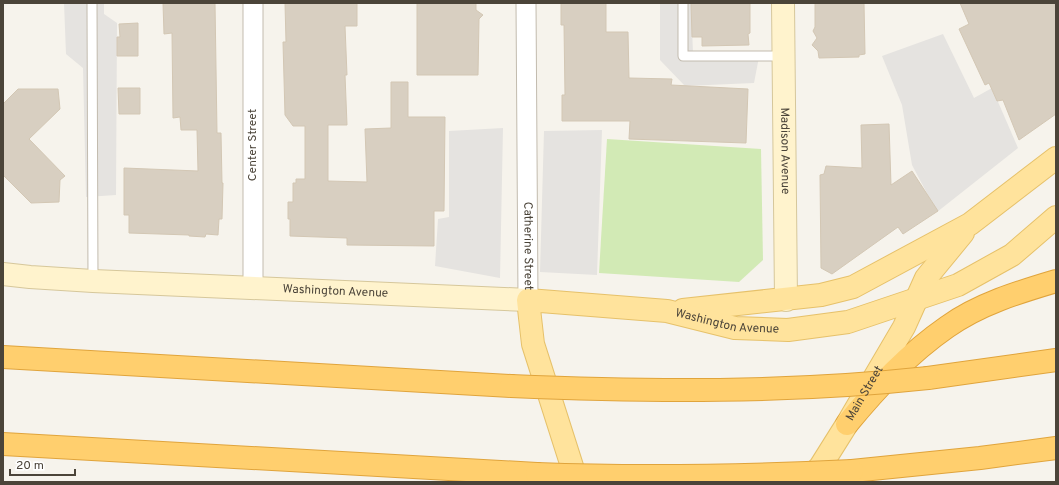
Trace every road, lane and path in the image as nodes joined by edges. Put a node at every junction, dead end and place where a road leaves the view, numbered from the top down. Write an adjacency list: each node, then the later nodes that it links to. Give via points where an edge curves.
1 (92, 3): 11 (lane)
2 (253, 3): 13 (street, Center Street)
3 (526, 3): 15 (street, Catherine Street)
4 (683, 3): 6 (lane, via 683,56)
5 (783, 3): 6 (main road, Madison Avenue)
6 (784, 56): 16 (main road, Madison Avenue)
7 (1056, 158): 9 (main road, Main Street)
8 (1056, 217): 14 (main road, via 1012,255 958,285)
9 (970, 224): 14 (main road, Main Street, via 926,278); 16 (main road, Main Street, via 853,287)
10 (3, 274): 11 (main road, Washington Avenue)
11 (93, 281): 13 (main road, Washington Avenue)
12 (1056, 282): 20 (highway, via 1000,300 948,326 900,365)
13 (253, 288): 15 (main road, Washington Avenue)
14 (916, 299): 17 (main road, Washington Avenue, via 848,322 788,330 735,328); 20 (main road, Main Street, via 904,327)
15 (528, 300): 17 (main road, Washington Avenue); 23 (main road, Catherine Street, via 533,344)
16 (786, 300): 17 (main road, Washington Avenue)
17 (667, 311)
18 (3, 357): 19 (highway, bridge, via 511,386 720,391 839,386 928,378)
19 (1056, 360)
20 (847, 424): 24 (main road, Main Street, via 820,467)
21 (3, 444): 22 (highway, bridge, via 537,474 686,477 852,470)
22 (1056, 448)
23 (577, 482)
24 (804, 482)

